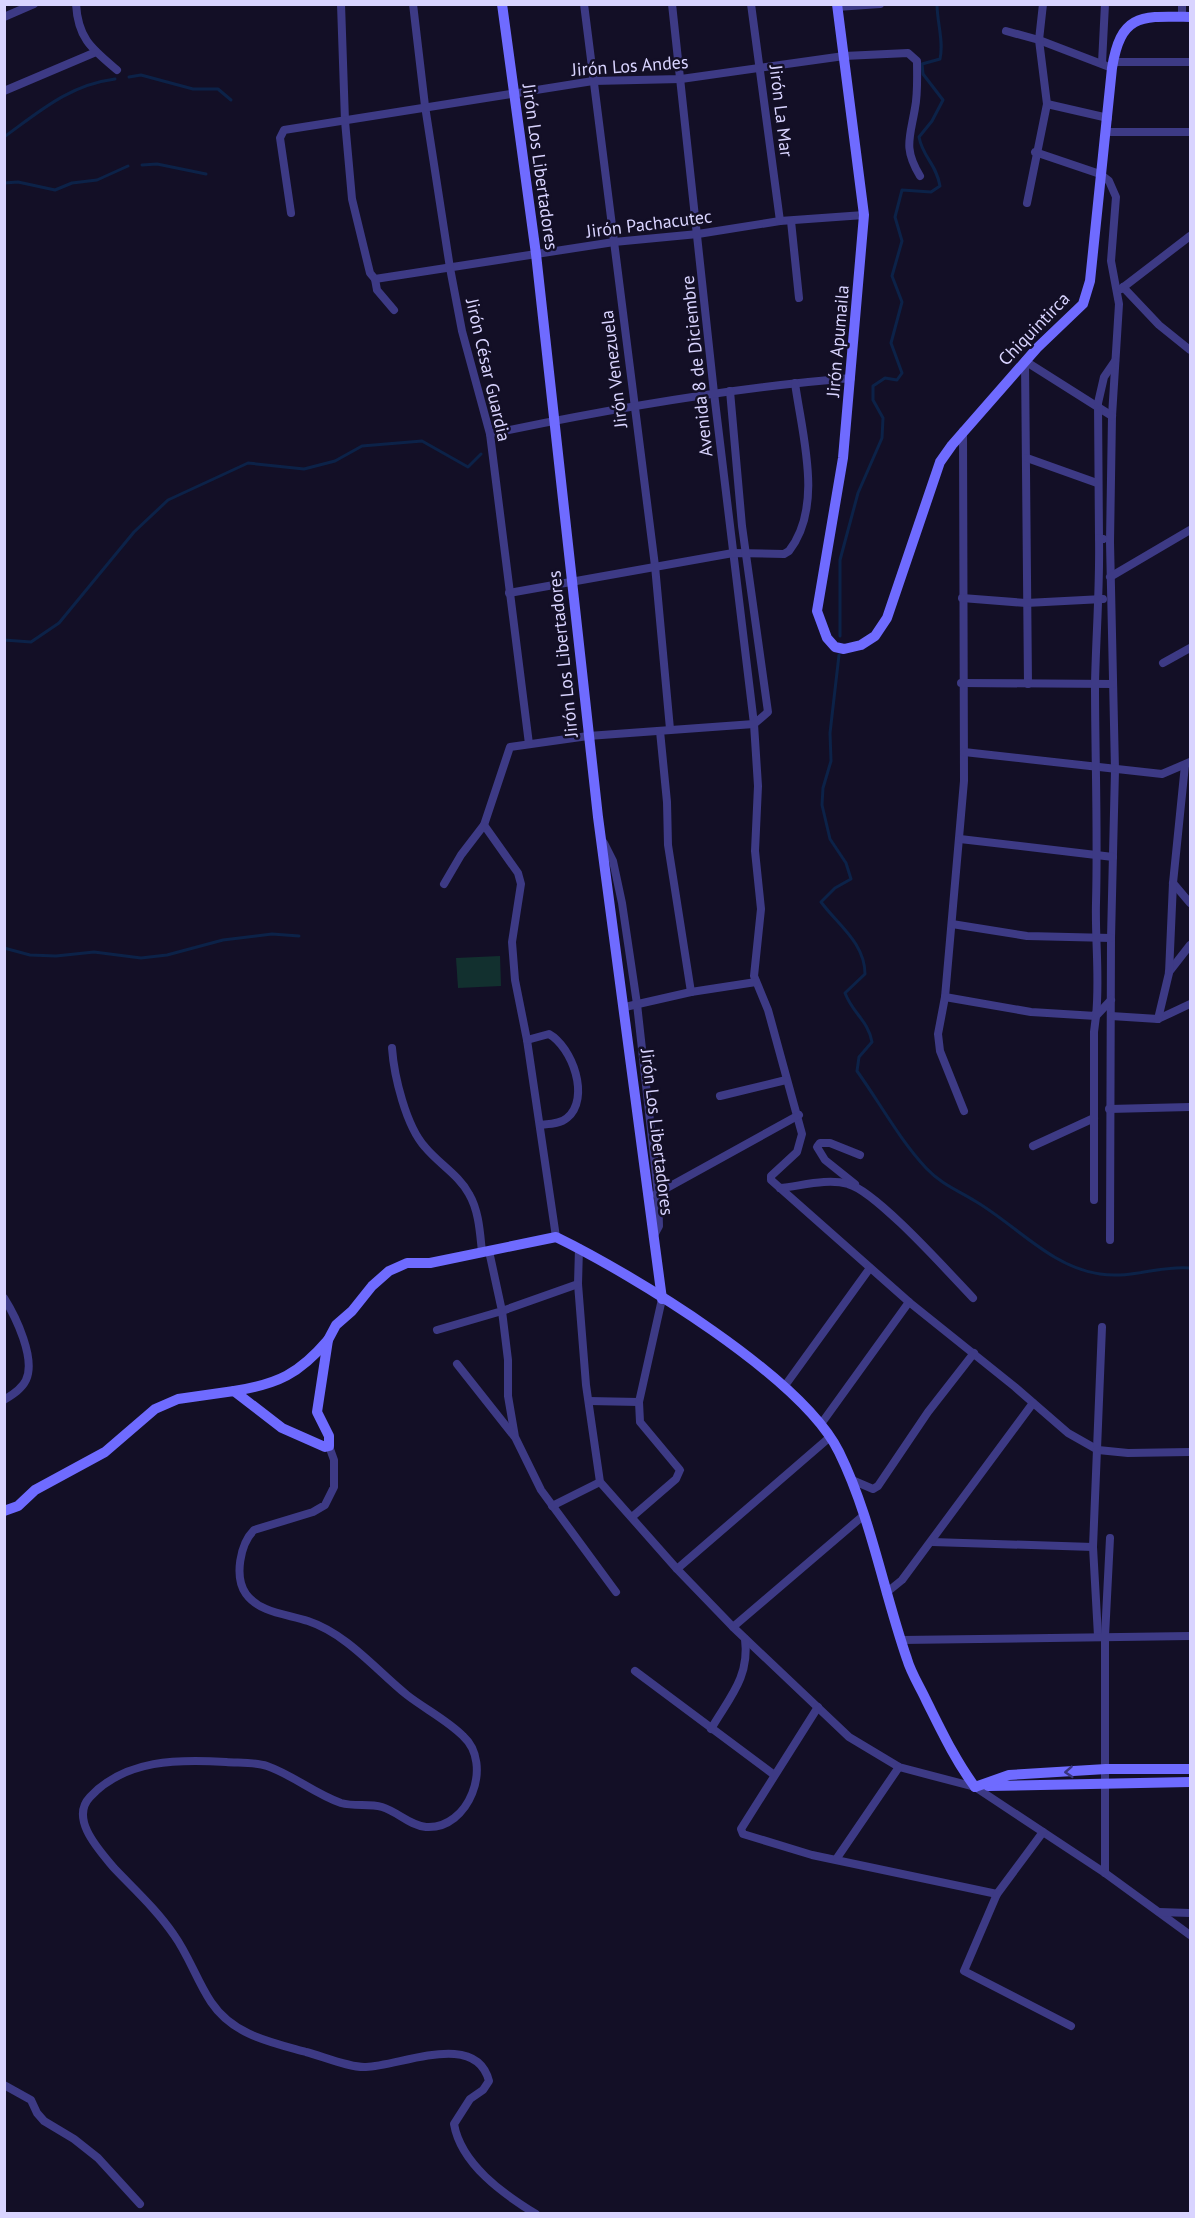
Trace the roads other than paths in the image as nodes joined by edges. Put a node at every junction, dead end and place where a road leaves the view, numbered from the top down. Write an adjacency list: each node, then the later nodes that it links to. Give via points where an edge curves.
1 (34, 4): 14 (street)
2 (76, 4): 18 (street, via 80,31)
3 (341, 4): 31 (street)
4 (413, 4): 29 (street, Jirón César Guardia)
5 (502, 4): 27 (street, Jirón Los Libertadores)
6 (584, 4): 25 (street, Jirón Venezuela)
7 (672, 4): 24 (street, Avenida 8 de Diciembre)
8 (751, 4): 22 (street, Jirón La Mar)
9 (880, 4): 13 (street)
10 (1043, 4): 17 (street)
11 (1182, 4): 15 (street)
12 (1104, 5): 21 (street)
13 (837, 6): 19 (street, Jirón Apumaila)
14 (4, 17)
15 (1186, 17): 21 (street, Chiquintirca, via 1143,18 1126,27)
16 (1006, 32): 17 (street)
17 (1039, 40): 21 (street); 28 (street)
18 (96, 52): 23 (street); 26 (street)
19 (844, 56): 22 (street, Jirón Los Andes); 36 (street, Jirón Los Andes, via 908,53 917,61 908,146); 39 (street, Jirón Apumaila)
20 (1191, 62): 21 (street)
21 (1109, 64): 30 (street, Chiquintirca)
22 (760, 67): 24 (street, Jirón Los Andes); 40 (street, Jirón La Mar)
23 (117, 70)
24 (681, 80): 25 (street, Jirón Los Andes); 42 (street, Avenida 8 de Diciembre)
25 (593, 81): 27 (street, Jirón Los Andes); 44 (street, Jirón Venezuela)
26 (4, 91)
27 (513, 93): 29 (street, Jirón Los Andes); 45 (street, Jirón Los Libertadores)
28 (1047, 104): 30 (street); 34 (street)
29 (425, 106): 31 (street, Jirón Los Andes); 46 (street, Jirón César Guardia)
30 (1107, 118): 32 (street, Chiquintirca)
31 (345, 121): 38 (street, Jirón Los Andes, via 284,130 280,138); 47 (street, via 352,199)
32 (1106, 132): 33 (street); 35 (street, Chiquintirca)
33 (1191, 132)
34 (1035, 152): 35 (street); 37 (street)
35 (1100, 174): 48 (street, via 1109,181 1116,197 1111,261); 52 (street, Chiquintirca, via 1090,281 1083,304)
36 (921, 176)
37 (1027, 202)
38 (291, 213)
39 (864, 215): 41 (street, Jirón Pachacutec); 54 (street, Jirón Apumaila)
40 (780, 221): 41 (street, Jirón Pachacutec); 42 (street, Jirón Pachacutec)
41 (791, 221): 49 (street)
42 (698, 234): 44 (street, Jirón Pachacutec); 57 (street, Avenida 8 de Diciembre)
43 (1191, 236): 48 (street)
44 (614, 242): 45 (street, Jirón Pachacutec); 58 (street, Jirón Venezuela)
45 (536, 254): 46 (street, Jirón Pachacutec); 61 (street, Jirón Los Libertadores)
46 (450, 268): 47 (street, Jirón Pachacutec); 63 (street, Jirón César Guardia, via 462,331)
47 (372, 276): 50 (street, via 377,290)
48 (1120, 289): 51 (street); 53 (street)
49 (799, 298)
50 (394, 310)
51 (1191, 350)
52 (1025, 361): 59 (street); 62 (street, Chiquintirca); 64 (street)
53 (1115, 361): 59 (street, via 1104,377); 60 (street)
54 (851, 378): 55 (street); 79 (street, Jirón Apumaila, via 843,458 817,611 822,631 835,647)
55 (795, 383): 56 (street); 70 (street, via 810,494 807,513 789,551)
56 (730, 391): 57 (street); 70 (street)
57 (714, 393): 58 (street); 69 (street, Avenida 8 de Diciembre)
58 (633, 405): 61 (street); 71 (street, Jirón Venezuela)
59 (1098, 406): 60 (street); 65 (street)
60 (1113, 416): 68 (street)
61 (555, 420): 63 (street); 73 (street, Jirón Los Libertadores)
62 (963, 430): 75 (street); 79 (street, Chiquintirca, via 940,462 887,618 875,636)
63 (490, 435): 74 (street, Jirón César Guardia)
64 (1027, 458): 65 (street); 78 (street)
65 (1097, 483): 67 (street)
66 (1191, 530): 72 (street)
67 (1099, 538): 68 (street); 77 (street)
68 (1110, 542): 72 (street)
69 (733, 553): 70 (street); 71 (street); 86 (street, Avenida 8 de Diciembre)
70 (747, 554): 86 (street, via 769,710)
71 (655, 566): 73 (street); 87 (street, Jirón Venezuela)
72 (1110, 577): 76 (street)
73 (571, 580): 74 (street); 89 (street, Jirón Los Libertadores)
74 (509, 593): 90 (street, Jirón César Guardia)
75 (962, 598): 78 (street); 82 (street)
76 (1110, 598): 77 (street); 85 (street)
77 (1100, 599): 78 (street); 84 (street)
78 (1026, 603): 83 (street)
79 (861, 645)
80 (1191, 648): 81 (street)
81 (1163, 663)
82 (962, 683): 83 (street); 91 (street)
83 (1028, 684): 84 (street)
84 (1095, 684): 85 (street); 93 (street)
85 (1113, 684): 94 (street)
86 (754, 724): 87 (street); 108 (street, Avenida 8 de Diciembre, via 758,786 755,851 761,909)
87 (670, 729): 88 (street)
88 (660, 730): 89 (street); 109 (street, via 668,845)
89 (588, 736): 90 (street); 96 (street, Jirón Los Libertadores)
90 (529, 744): 95 (street, via 507,751)
91 (964, 752): 93 (street); 97 (street)
92 (1188, 764): 94 (street, via 1162,774); 100 (street)
93 (1098, 769): 94 (street); 98 (street)
94 (1115, 770): 99 (street)
95 (484, 825): 101 (street); 118 (street, via 518,873 521,884 512,942)
96 (600, 833): 112 (street, via 613,861); 114 (street, Jirón Los Libertadores)
97 (960, 839): 98 (street); 103 (street)
98 (1098, 855): 99 (street); 104 (street)
99 (1113, 857): 105 (street)
100 (1173, 883): 102 (street); 107 (street)
101 (444, 884)
102 (1191, 903)
103 (952, 924): 104 (street, via 1028,936); 110 (street)
104 (1095, 938): 105 (street); 115 (street, via 1099,992)
105 (1111, 938): 111 (street)
106 (1191, 945): 107 (street)
107 (1168, 973): 117 (street)
108 (756, 982): 109 (street); 120 (street, via 768,1010)
109 (692, 992): 112 (street)
110 (945, 997): 115 (street, via 1031,1012); 124 (street, via 938,1034 940,1051)
111 (1111, 1000): 115 (street); 116 (street)
112 (637, 1004): 114 (street); 132 (street)
113 (1191, 1004): 117 (street)
114 (625, 1007): 132 (street, Jirón Los Libertadores)
115 (1096, 1016): 126 (street)
116 (1111, 1016): 117 (street); 123 (street)
117 (1158, 1019)
118 (527, 1040): 127 (street); 127 (street, via 549,1034 559,1040 568,1053 578,1097 577,1106 565,1120)
119 (392, 1048): 137 (street, via 394,1071 414,1129 426,1149 470,1194)
120 (786, 1080): 121 (street); 125 (street)
121 (720, 1096)
122 (1191, 1107): 123 (street)
123 (1109, 1109): 135 (street)
124 (964, 1111)
125 (798, 1115): 131 (street, via 802,1134 797,1152 771,1176); 132 (street)
126 (1094, 1118): 128 (street); 133 (street)
127 (540, 1125): 134 (street)
128 (1033, 1146)
129 (860, 1155): 130 (street, via 830,1143 817,1147 825,1160)
130 (858, 1187): 131 (street, via 833,1182); 140 (street)
131 (780, 1188): 138 (street)
132 (654, 1195): 142 (street, Jirón Los Libertadores, via 653,1237)
133 (1094, 1200)
134 (556, 1237): 136 (street); 137 (street)
135 (1110, 1240)
136 (579, 1248): 139 (street); 142 (street)
137 (486, 1251): 144 (street); 147 (street, via 430,1263 407,1263 388,1272 336,1326)
138 (870, 1268): 143 (street); 150 (street)
139 (578, 1284): 144 (street); 153 (street)
140 (974, 1298)
141 (4, 1299): 152 (street, via 27,1348 30,1364 26,1382)
142 (662, 1299): 150 (street); 154 (street)
143 (909, 1302): 148 (street); 156 (street)
144 (502, 1311): 146 (street); 157 (street)
145 (1102, 1327): 160 (street)
146 (437, 1330)
147 (328, 1340): 151 (street, via 294,1373 256,1388); 159 (street, via 317,1412 329,1436)
148 (974, 1353): 155 (street); 162 (street, via 878,1486 873,1489)
149 (457, 1364): 157 (street)
150 (784, 1387): 156 (street)
151 (234, 1391): 159 (street, via 282,1428); 165 (street, via 178,1399 155,1409 105,1452)
152 (4, 1400)
153 (589, 1401): 154 (street); 163 (street)
154 (639, 1402): 167 (street, via 640,1422 680,1470 676,1479)
155 (1033, 1403): 160 (street, via 1068,1433); 169 (street)
156 (821, 1424): 158 (street)
157 (515, 1437): 164 (street, via 540,1490)
158 (830, 1437): 162 (street); 171 (street)
159 (329, 1446): 201 (street, via 334,1464 334,1487 329,1499 313,1512 250,1533 244,1543 240,1581 249,1598 267,1609 309,1621 342,1639 466,1738 479,1761 465,1806 447,1824 422,1826 386,1808 338,1802 264,1765 158,1761 113,1780 89,1797 83,1807 83,1819 102,1854 174,1934 211,2002 230,2023 258,2039 364,2068 456,2053 475,2059 486,2069 489,2081 470,2099 454,2124 457,2141 476,2166)
160 (1098, 1450): 161 (street, via 1128,1454); 170 (street)
161 (1191, 1452)
162 (852, 1480): 166 (street)
163 (600, 1482): 164 (street); 167 (street)
164 (552, 1506): 172 (street)
165 (4, 1511)
166 (864, 1515): 173 (street); 174 (street)
167 (632, 1518): 171 (street)
168 (1110, 1538): 175 (street)
169 (932, 1542): 170 (street); 173 (street, via 902,1580)
170 (1094, 1547): 175 (street)
171 (677, 1569): 174 (street)
172 (616, 1592)
173 (886, 1593): 178 (street)
174 (733, 1628): 177 (street)
175 (1102, 1636): 176 (street); 178 (street); 183 (street)
176 (1191, 1636)
177 (745, 1639): 180 (street); 181 (street, via 746,1669)
178 (901, 1640): 190 (street, via 907,1662 952,1752)
179 (635, 1671): 181 (street)
180 (818, 1707): 182 (street, via 849,1737); 186 (street)
181 (711, 1729): 186 (street)
182 (899, 1767): 190 (street); 192 (street)
183 (1106, 1769): 184 (street); 189 (street); 190 (street, one-way to 190, via 1009,1775)
184 (1146, 1769): 185 (street); 188 (street)
185 (1191, 1769)
186 (773, 1774): 192 (street, via 741,1829 743,1834 812,1855)
187 (1191, 1782): 188 (street)
188 (1146, 1783): 189 (street)
189 (1104, 1784): 190 (street); 193 (street)
190 (975, 1787): 191 (street)
191 (1043, 1832): 193 (street); 194 (street)
192 (837, 1858): 194 (street)
193 (1105, 1872): 195 (street)
194 (997, 1894): 198 (street, via 964,1971)
195 (1159, 1912): 196 (street); 197 (street)
196 (1191, 1913)
197 (1191, 1935)
198 (1071, 2025)
199 (4, 2085): 200 (street, via 31,2100 44,2121 98,2158)
200 (140, 2204)
201 (536, 2214)

